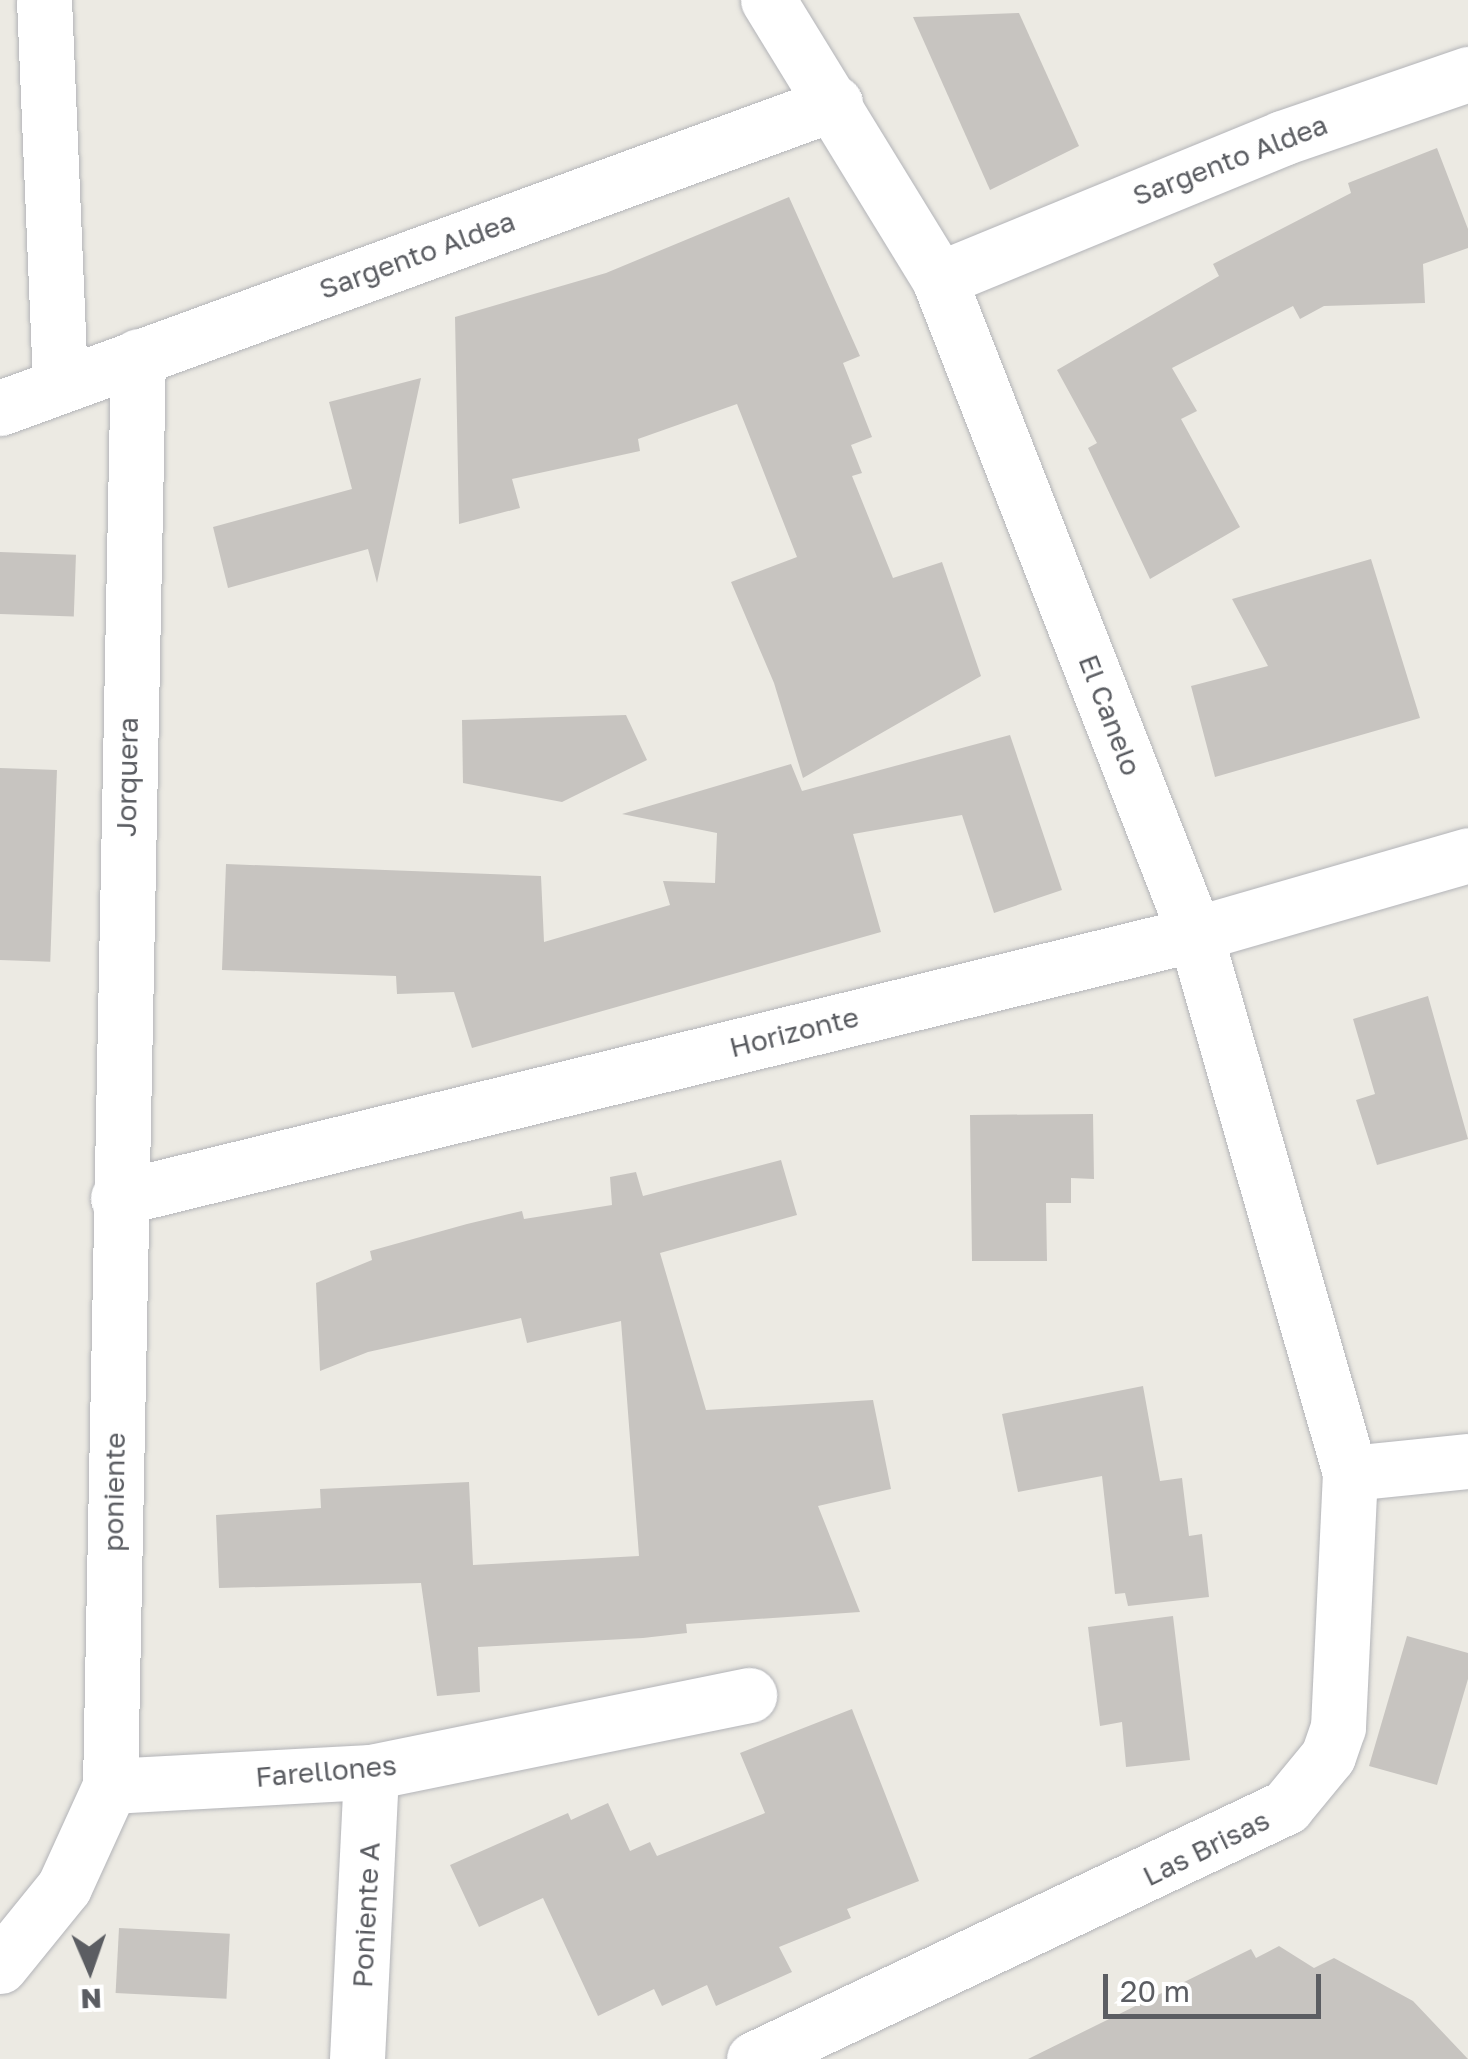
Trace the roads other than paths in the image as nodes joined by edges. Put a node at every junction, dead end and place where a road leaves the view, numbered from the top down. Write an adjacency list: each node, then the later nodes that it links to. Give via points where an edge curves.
1 (44, 0): 7 (street)
2 (768, 0): 4 (street, El Canelo)
3 (1468, 74): 5 (street, Sargento Aldea, via 1264,145)
4 (835, 103): 5 (street, El Canelo); 6 (street, Sargento Aldea)
5 (940, 278): 10 (street, El Canelo)
6 (138, 356): 7 (street, Sargento Aldea); 11 (street, Jorquera)
7 (60, 384): 8 (street, Sargento Aldea)
8 (0, 408)
9 (1468, 856): 10 (street, Horizonte)
10 (1196, 934): 11 (street, Horizonte); 13 (street, El Canelo)
11 (118, 1198): 16 (street, poniente)
12 (1468, 1461): 13 (street)
13 (1350, 1473): 19 (street, Las Brisas, via 1338,1727 1319,1770 1286,1808)
14 (749, 1696): 15 (street, Farellones)
15 (371, 1772): 16 (street, Farellones); 18 (street, Poniente A)
16 (110, 1786): 17 (street, via 64,1886)
17 (0, 1966)
18 (357, 2059)
19 (754, 2059)

